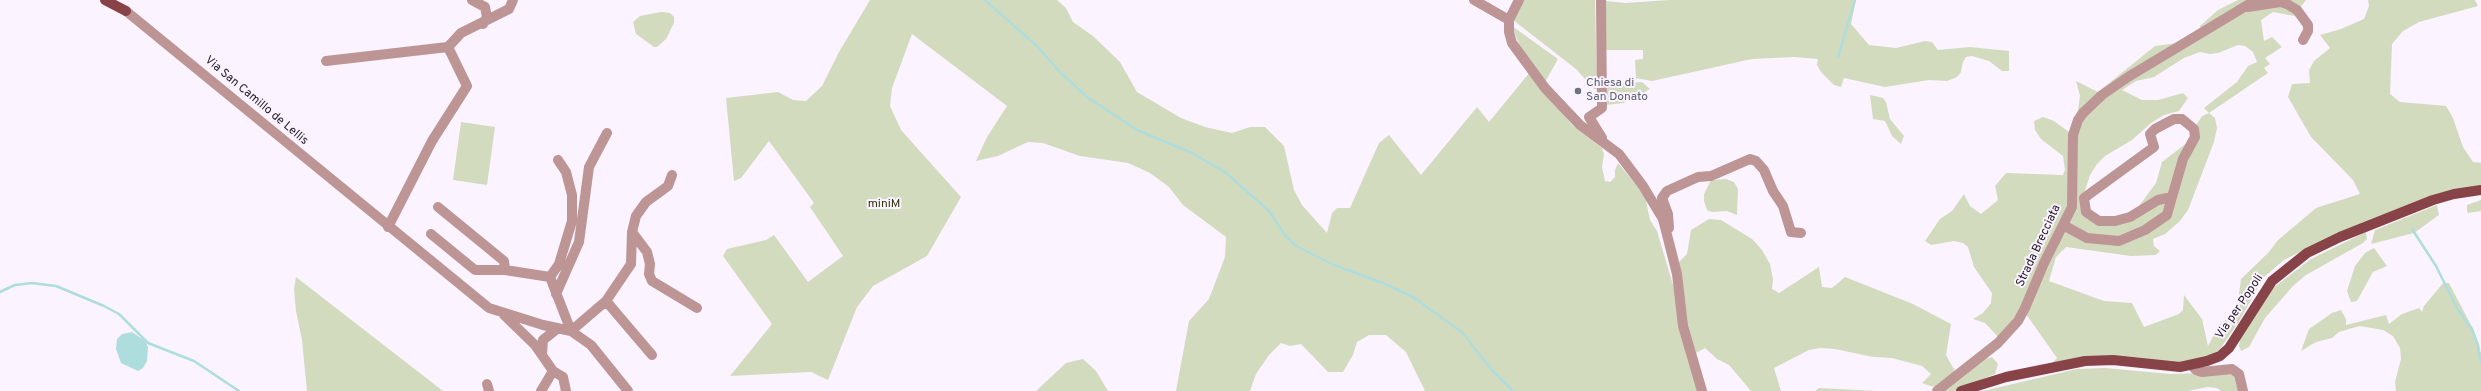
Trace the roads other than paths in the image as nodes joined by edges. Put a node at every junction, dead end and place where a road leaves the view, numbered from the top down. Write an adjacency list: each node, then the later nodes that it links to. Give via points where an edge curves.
1 (105, 0): 9 (main road, Via San Camillo de Lellis)
2 (472, 0): 11 (street, via 485,7 487,17)
3 (513, 0): 11 (street, via 509,9)
4 (1474, 0): 10 (street)
5 (1519, 0): 10 (street)
6 (1601, 0): 16 (street, via 1602,108 1589,117)
7 (2256, 0): 8 (street, Strada Brecciata)
8 (2246, 7): 12 (street, via 2280,2 2297,10 2308,25); 22 (street, Strada Brecciata, via 2128,77 2102,95 2083,113 2073,135 2073,198 2070,214)
9 (126, 11): 23 (street, Via San Camillo de Lellis)
10 (1509, 20): 16 (street, via 1512,43 1545,88 1580,125)
11 (483, 24): 13 (street, via 461,33)
12 (2303, 40)
13 (448, 47): 14 (street); 23 (street, via 467,86 432,141)
14 (326, 61)
15 (607, 133): 30 (street, via 589,167 579,242)
16 (1606, 144): 27 (street, via 1620,154 1643,186 1663,220)
17 (558, 160): 29 (street, via 566,172 572,195 572,221 560,264)
18 (672, 175): 24 (street, via 668,186 646,202 636,216)
19 (2481, 190): 40 (main road, Via per Popoli, via 2439,198 2316,248 2272,281 2230,348 2220,356)
20 (2172, 197): 20 (street, via 2158,200 2130,217 2111,222 2092,218 2086,212 2083,203 2087,194 2154,147 2150,134 2155,128 2174,119 2182,119 2194,129 2195,137 2182,159); 22 (street, via 2167,215 2126,239 2113,241 2087,238)
21 (438, 206): 28 (street, via 504,261)
22 (2063, 225): 46 (street, Strada Brecciata, via 2018,321 1998,343)
23 (388, 227): 33 (street, Via San Camillo de Lellis, via 489,308)
24 (632, 232): 31 (street, via 631,264); 32 (street, via 647,252 652,281)
25 (1801, 233): 27 (street, via 1791,232 1783,206 1764,170 1756,161 1750,159 1667,191 1662,198 1668,214)
26 (431, 234): 28 (street, via 475,270)
27 (1670, 246): 45 (street, via 1677,274 1683,326)
28 (505, 270): 29 (street, via 544,274)
29 (550, 277): 30 (street)
30 (556, 294): 36 (street)
31 (606, 301): 36 (street); 39 (street)
32 (697, 308)
33 (501, 312): 34 (street, Via San Camillo de Lellis); 37 (street, Via San Camillo de Lellis)
34 (538, 324): 35 (street, Via San Camillo de Lellis); 37 (street); 38 (street, Via San Camillo de Lellis)
35 (558, 328): 36 (street, Via San Camillo de Lellis); 38 (street, via 543,340)
36 (572, 331): 44 (street, Via San Camillo de Lellis, via 591,345)
37 (535, 345): 38 (street, Via San Camillo de Lellis)
38 (542, 355): 41 (street, Via San Camillo de Lellis)
39 (652, 355)
40 (2192, 366): 47 (main road, Via per Popoli, via 2162,366 2113,360 2085,361 2006,377); 48 (street, via 2202,372 2232,369 2239,374)
41 (552, 371): 42 (street); 43 (street, Via San Camillo de Lellis, via 563,377)
42 (541, 391)
43 (566, 391)
44 (628, 391)
45 (1702, 391)
46 (1936, 391)
47 (1961, 391)
48 (2243, 391)

